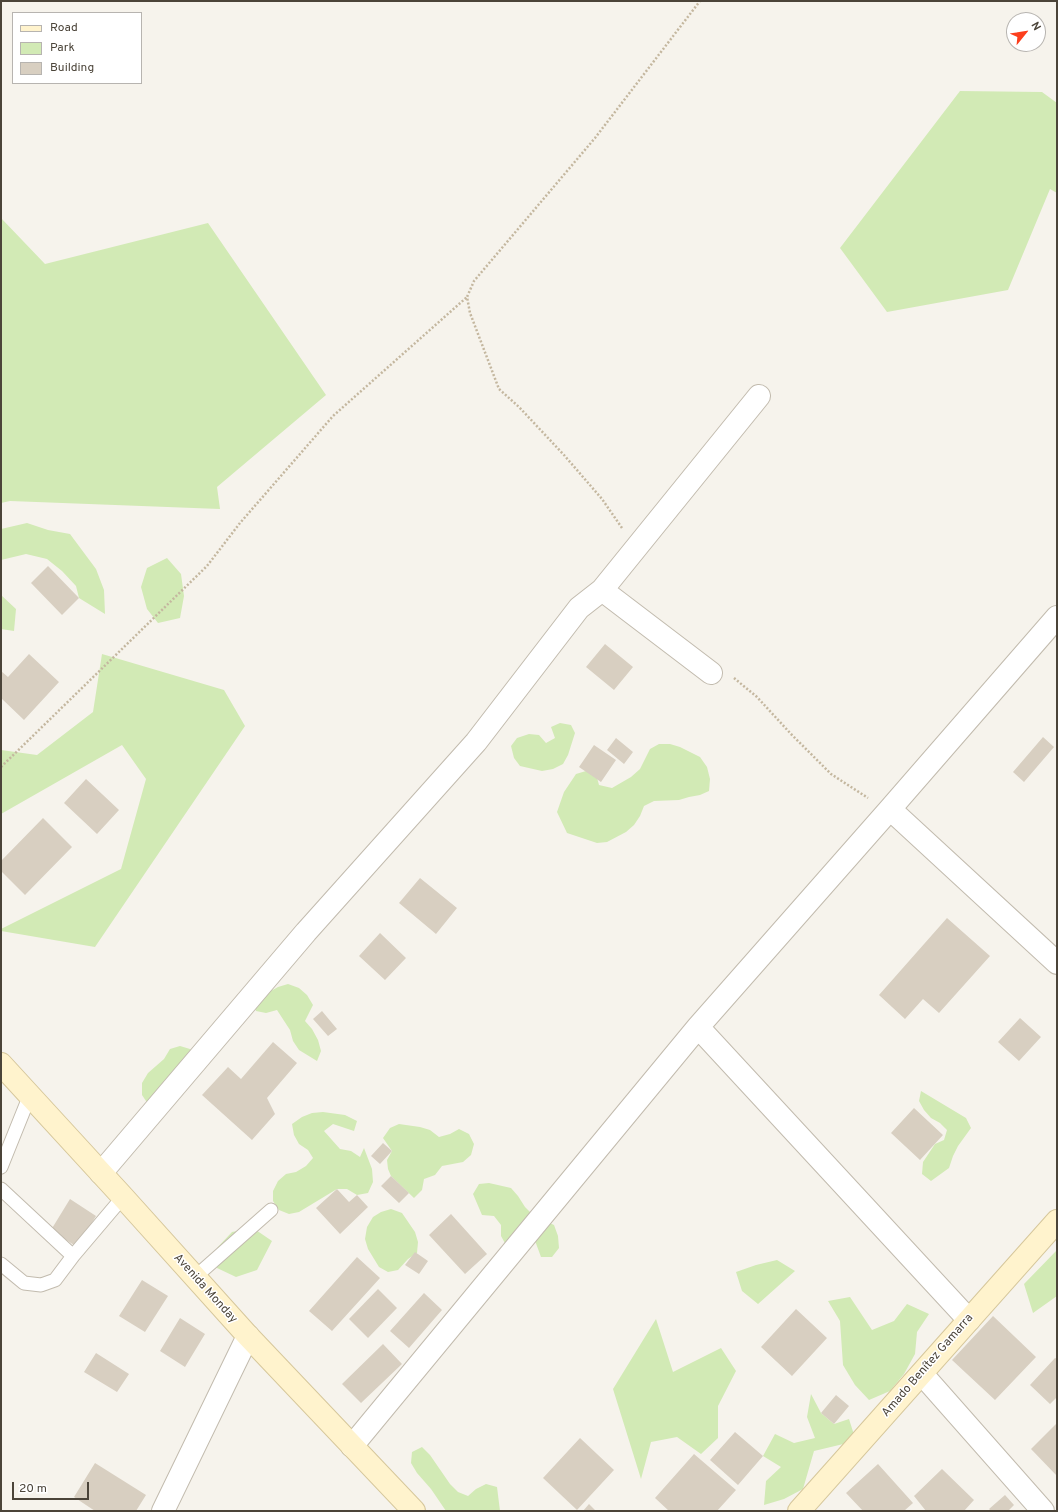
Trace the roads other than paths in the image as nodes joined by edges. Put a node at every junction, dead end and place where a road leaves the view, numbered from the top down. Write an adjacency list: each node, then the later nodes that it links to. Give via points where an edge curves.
1 (759, 396): 2 (street)
2 (602, 590): 4 (street); 11 (street, via 579,608 476,742 306,932)
3 (1057, 617): 5 (street)
4 (711, 673)
5 (890, 809): 6 (street); 7 (street)
6 (1057, 963)
7 (698, 1027): 19 (street); 22 (street)
8 (2, 1068): 9 (main road, Avenida Monday)
9 (30, 1095): 10 (lane); 11 (main road, Avenida Monday)
10 (1, 1168)
11 (101, 1173): 13 (main road, Avenida Monday)
12 (1, 1189): 16 (lane)
13 (123, 1197): 16 (lane); 18 (main road, Avenida Monday)
14 (270, 1210): 18 (lane)
15 (1057, 1221): 19 (main road, Amado Benítez Gamarra)
16 (73, 1256): 17 (lane, via 55,1280 41,1285 24,1283)
17 (1, 1264)
18 (194, 1278): 20 (main road, Avenida Monday)
19 (969, 1320): 21 (main road, Amado Benítez Gamarra)
20 (248, 1336): 22 (main road, Avenida Monday); 23 (street)
21 (922, 1374): 25 (main road, Amado Benítez Gamarra); 26 (street)
22 (352, 1446): 24 (main road, Avenida Monday)
23 (163, 1511)
24 (414, 1511)
25 (799, 1511)
26 (1043, 1511)

